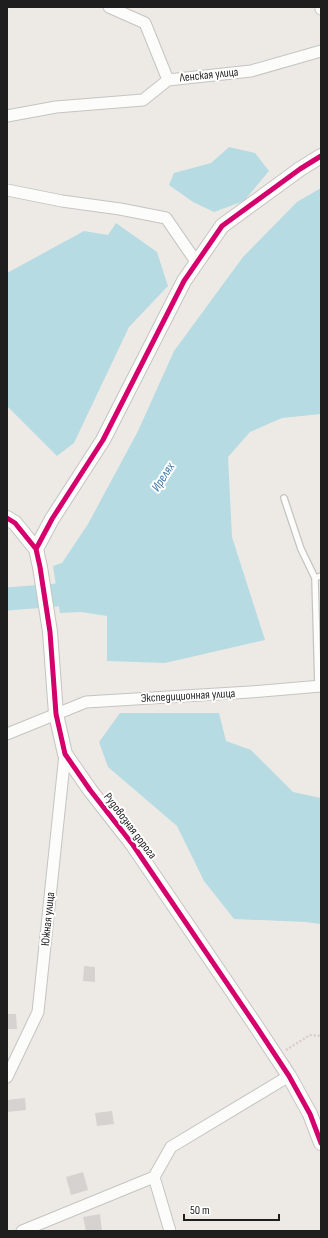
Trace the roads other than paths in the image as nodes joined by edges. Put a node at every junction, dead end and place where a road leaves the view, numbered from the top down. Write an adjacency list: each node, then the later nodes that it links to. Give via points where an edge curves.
1 (108, 7): 3 (street, via 145,23)
2 (321, 51): 3 (street, Ленская улица, via 251,71)
3 (168, 80): 4 (street, Ленская улица, via 143,100 56,107)
4 (7, 116)
5 (321, 156): 7 (street, via 222,226)
6 (7, 190): 7 (street, via 166,218)
7 (197, 263): 10 (street, via 184,281 103,440 52,518)
8 (284, 498): 11 (lane, via 301,549)
9 (7, 518): 10 (street, Рудовозная дорога)
10 (36, 549): 13 (street, Рудовозная дорога, via 47,615)
11 (318, 577): 12 (lane)
12 (319, 686): 13 (street, Экспедиционная улица, via 86,702)
13 (56, 714): 14 (street, Экспедиционная улица); 15 (street, Рудовозная дорога)
14 (7, 734)
15 (65, 754): 16 (street, Рудовозная дорога, via 133,845); 17 (street, Южная улица, via 38,1012)
16 (289, 1076): 18 (street, Рудовозная дорога, via 310,1114); 19 (street, via 171,1147)
17 (7, 1077)
18 (321, 1144)
19 (154, 1177): 20 (street); 21 (street)
20 (22, 1231)
21 (170, 1231)

